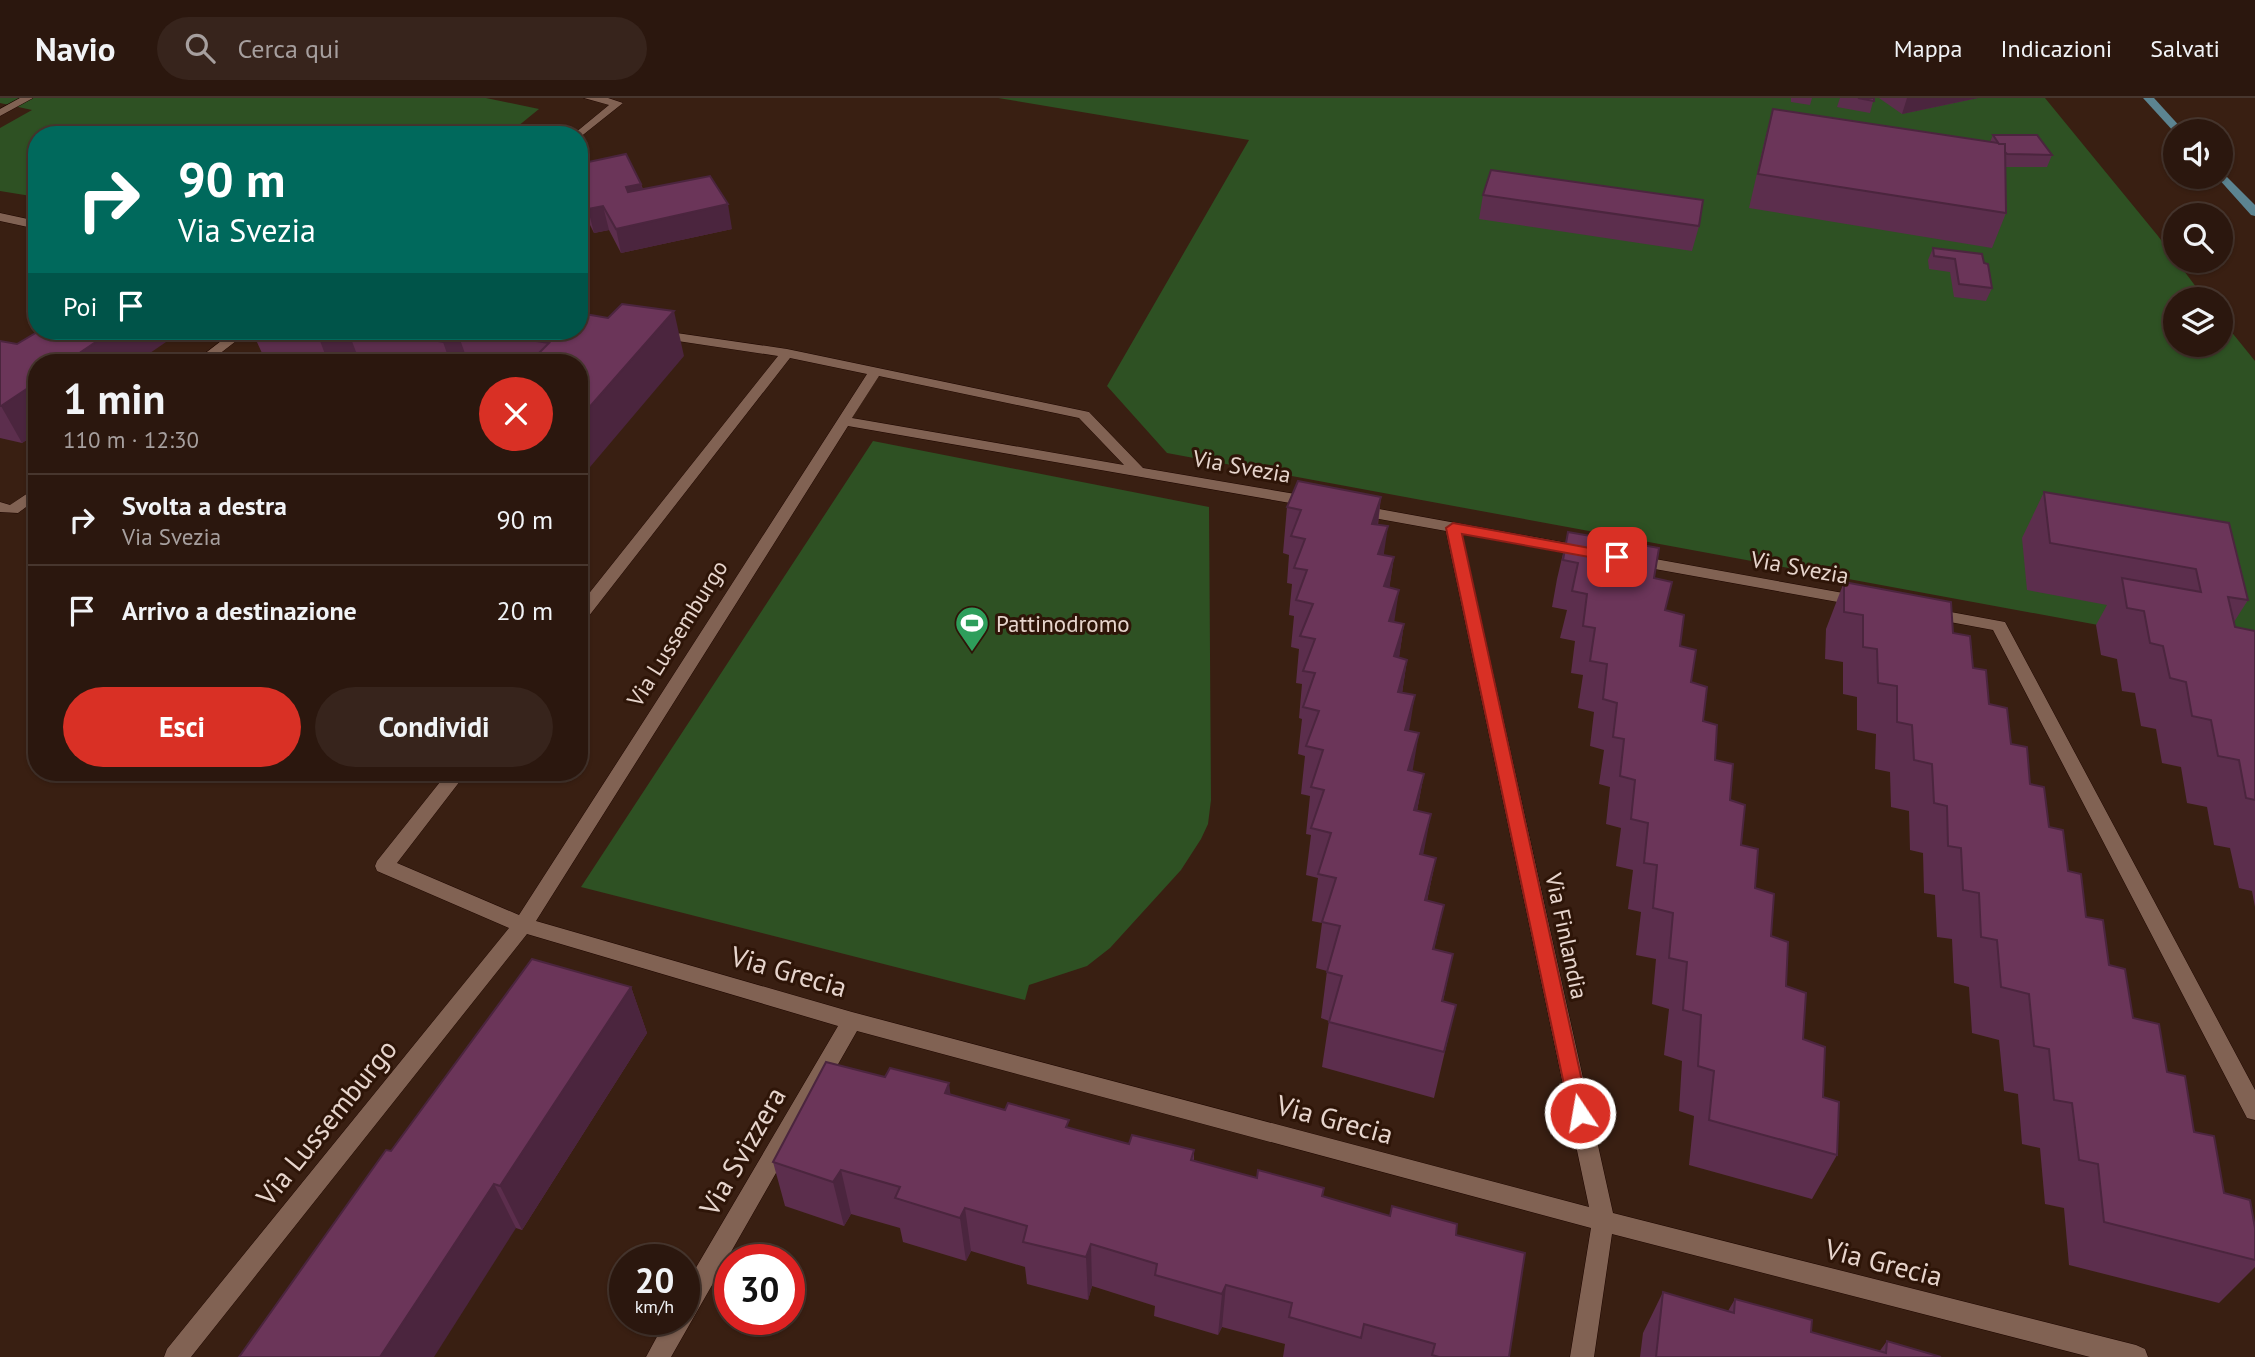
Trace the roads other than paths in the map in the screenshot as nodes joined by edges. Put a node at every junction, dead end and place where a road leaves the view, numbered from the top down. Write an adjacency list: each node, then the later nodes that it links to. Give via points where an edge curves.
1 (28, 98): 3 (street)
2 (589, 98): 4 (street, via 618,103)
3 (0, 113)
4 (588, 128)
5 (0, 217): 6 (street)
6 (28, 223)
7 (635, 331): 9 (street)
8 (230, 340): 10 (street)
9 (787, 353): 11 (street); 18 (street)
10 (212, 354)
11 (876, 370): 12 (street, Via Lussemburgo); 13 (street, via 1084,415)
12 (844, 421): 13 (street, Via Svezia); 21 (street, Via Lussemburgo)
13 (1136, 470): 16 (street, Via Svezia)
14 (28, 498): 15 (street, via 13,510)
15 (0, 507)
16 (1453, 528): 17 (street, Via Svezia); 24 (street, Via Finlandia)
17 (1876, 604)
18 (588, 606)
19 (1917, 611): 23 (street, via 1999,626)
20 (451, 781): 21 (street, via 384,866)
21 (523, 925): 22 (street, Via Grecia); 27 (street, Via Lussemburgo)
22 (852, 1021): 24 (street, Via Grecia); 25 (street, Via Svizzera)
23 (2255, 1111)
24 (1603, 1221): 29 (street, Via Finlandia); 30 (street, Via Grecia)
25 (700, 1283)
26 (671, 1335): 28 (street)
27 (176, 1357)
28 (658, 1357)
29 (1582, 1357)
30 (2136, 1357)

